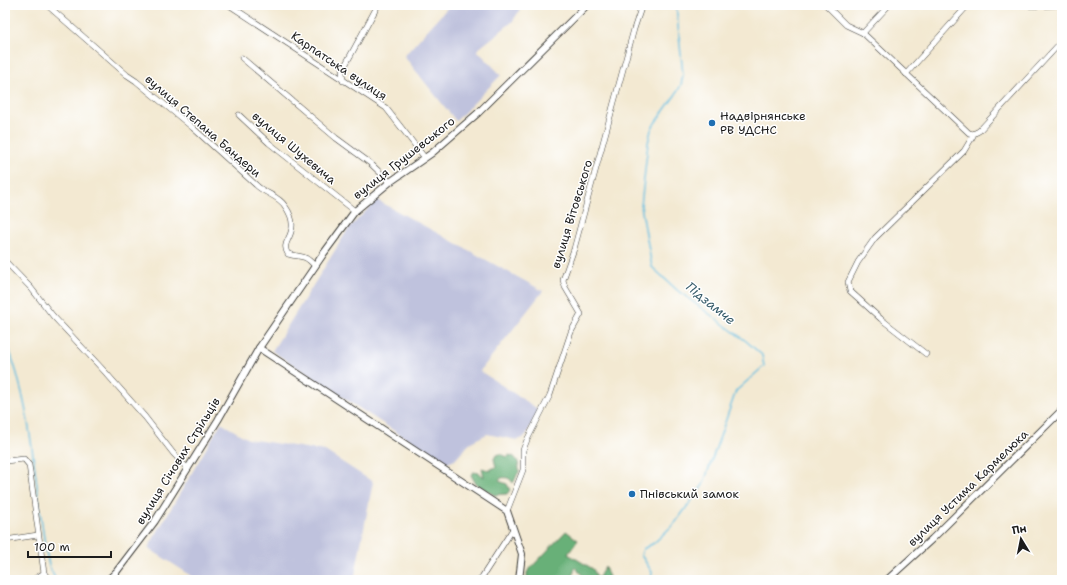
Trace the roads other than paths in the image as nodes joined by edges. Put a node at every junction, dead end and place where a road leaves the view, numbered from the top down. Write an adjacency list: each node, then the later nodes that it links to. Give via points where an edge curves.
1 (47, 5): 22 (street, вулиця Степана Бандери, via 193,128 261,190 277,197 289,211 292,224 285,250 288,254 308,258)
2 (229, 5): 15 (street, Карпатська вулиця)
3 (378, 5): 15 (street, via 342,71)
4 (587, 5): 18 (street, вулиця Грушевського, via 478,113)
5 (642, 5): 28 (street, вулиця Вітовського, via 574,249 563,280 581,314 571,332 550,394 523,450 523,470)
6 (826, 5): 11 (street, via 846,25)
7 (889, 5): 11 (street)
8 (968, 5): 14 (street)
9 (1030, 5): 10 (street)
10 (1060, 5)
11 (863, 33): 14 (street)
12 (1062, 41): 17 (street)
13 (242, 58): 19 (street)
14 (906, 74): 17 (street)
15 (343, 80): 18 (street, Карпатська вулиця, via 386,108)
16 (239, 115): 20 (street, вулиця Шухевича, via 269,143)
17 (973, 135): 24 (street, via 964,151 875,238 848,282 850,291)
18 (426, 158): 19 (street, вулиця Грушевського)
19 (390, 182): 20 (street, вулиця Грушевського)
20 (355, 211): 22 (street, вулиця Грушевського)
21 (5, 261): 27 (street, via 141,412)
22 (315, 266): 23 (street, вулиця Грушевського)
23 (259, 348): 27 (street, вулиця Січових Стрільців); 28 (street)
24 (926, 354)
25 (1062, 410): 38 (street, вулиця Устима Кармелюка)
26 (5, 461): 30 (street, via 24,458 28,465)
27 (188, 469): 35 (street, вулиця Січових Стрільців, via 135,550)
28 (507, 511): 29 (street)
29 (513, 529): 36 (street); 37 (street, via 522,554)
30 (38, 536): 31 (street); 32 (street)
31 (5, 540)
32 (44, 573): 33 (street); 34 (street)
33 (33, 580)
34 (49, 580)
35 (108, 580)
36 (480, 580)
37 (519, 580)
38 (887, 580)

